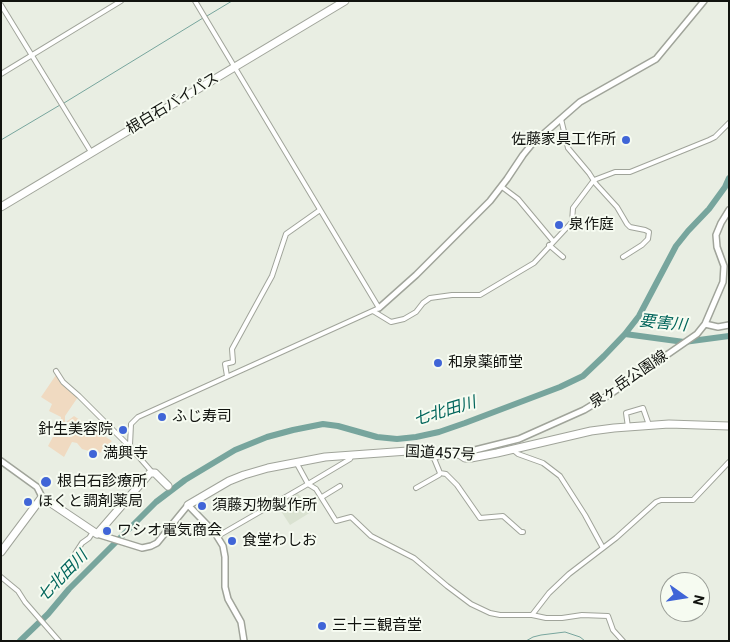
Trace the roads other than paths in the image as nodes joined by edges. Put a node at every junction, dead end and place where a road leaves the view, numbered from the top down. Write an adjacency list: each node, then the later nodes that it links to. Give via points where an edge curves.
1 (121, 1): 6 (street)
2 (195, 1): 7 (street)
3 (704, 1): 9 (street, via 656,59 592,95)
4 (341, 2): 7 (highway, 根白石バイパス)
5 (1, 5): 6 (street)
6 (32, 55): 8 (street); 11 (street)
7 (234, 67): 11 (highway, 根白石バイパス); 15 (street)
8 (1, 74)
9 (561, 120): 12 (street, via 568,148); 13 (street, via 529,148)
10 (729, 123): 12 (street, via 709,140 630,172 615,172)
11 (92, 153): 14 (highway, 根白石バイパス)
12 (594, 180): 17 (street, via 573,208 572,222); 20 (street, via 628,225 649,232 642,245)
13 (502, 187): 17 (street, via 518,199); 21 (street, via 416,275)
14 (1, 207)
15 (320, 210): 21 (street); 25 (street, via 286,234 272,276 232,349 232,362 224,364)
16 (729, 210): 22 (street, 泉ヶ岳公園線, via 716,235 724,266 723,282)
17 (553, 241): 18 (street)
18 (548, 245): 19 (street); 21 (street, via 534,263 480,295 430,298 404,320 392,322)
19 (563, 257)
20 (623, 257)
21 (376, 309): 25 (street)
22 (705, 324): 23 (street); 31 (street, 泉ヶ岳公園線, via 692,338 612,393 555,424 519,439)
23 (729, 325)
24 (56, 371): 29 (street, via 63,382)
25 (227, 376): 29 (street, via 134,418)
26 (649, 425): 27 (highway, 国道457号); 27 (street, via 643,408 626,414); 28 (highway, 国道457号)
27 (628, 426): 30 (highway, 国道457号)
28 (729, 426)
29 (130, 445): 37 (street)
30 (512, 449): 31 (highway, 国道457号, via 471,458); 49 (street, via 543,463 560,476)
31 (459, 454): 33 (highway, 国道457号)
32 (352, 455): 33 (highway, 国道457号, via 408,451); 35 (highway, 国道457号); 39 (street)
33 (433, 456): 38 (street)
34 (1, 461): 43 (street, via 37,487)
35 (296, 462): 39 (street); 45 (highway, 国道457号, via 244,475)
36 (729, 462): 49 (street, via 694,500 656,502)
37 (152, 472): 40 (highway); 47 (highway)
38 (440, 473): 42 (street, via 440,476); 46 (street, via 458,485 480,518 503,516)
39 (308, 484): 44 (street); 48 (street)
40 (168, 486)
41 (340, 486): 44 (street)
42 (416, 488)
43 (42, 497): 47 (highway); 50 (highway)
44 (322, 497): 53 (street, via 336,521 352,517 371,536 414,558 471,604 490,613)
45 (188, 505): 47 (street, via 155,545 145,548); 48 (street)
46 (523, 532)
47 (95, 533): 51 (street, via 82,543)
48 (218, 536): 55 (street, via 224,551 226,593 241,622)
49 (603, 548): 53 (street, via 560,583)
50 (2, 551)
51 (71, 560)
52 (1, 577): 54 (street, via 18,591)
53 (532, 615): 56 (street, via 546,618 608,616 613,630)
54 (59, 641)
55 (244, 641)
56 (623, 641)

